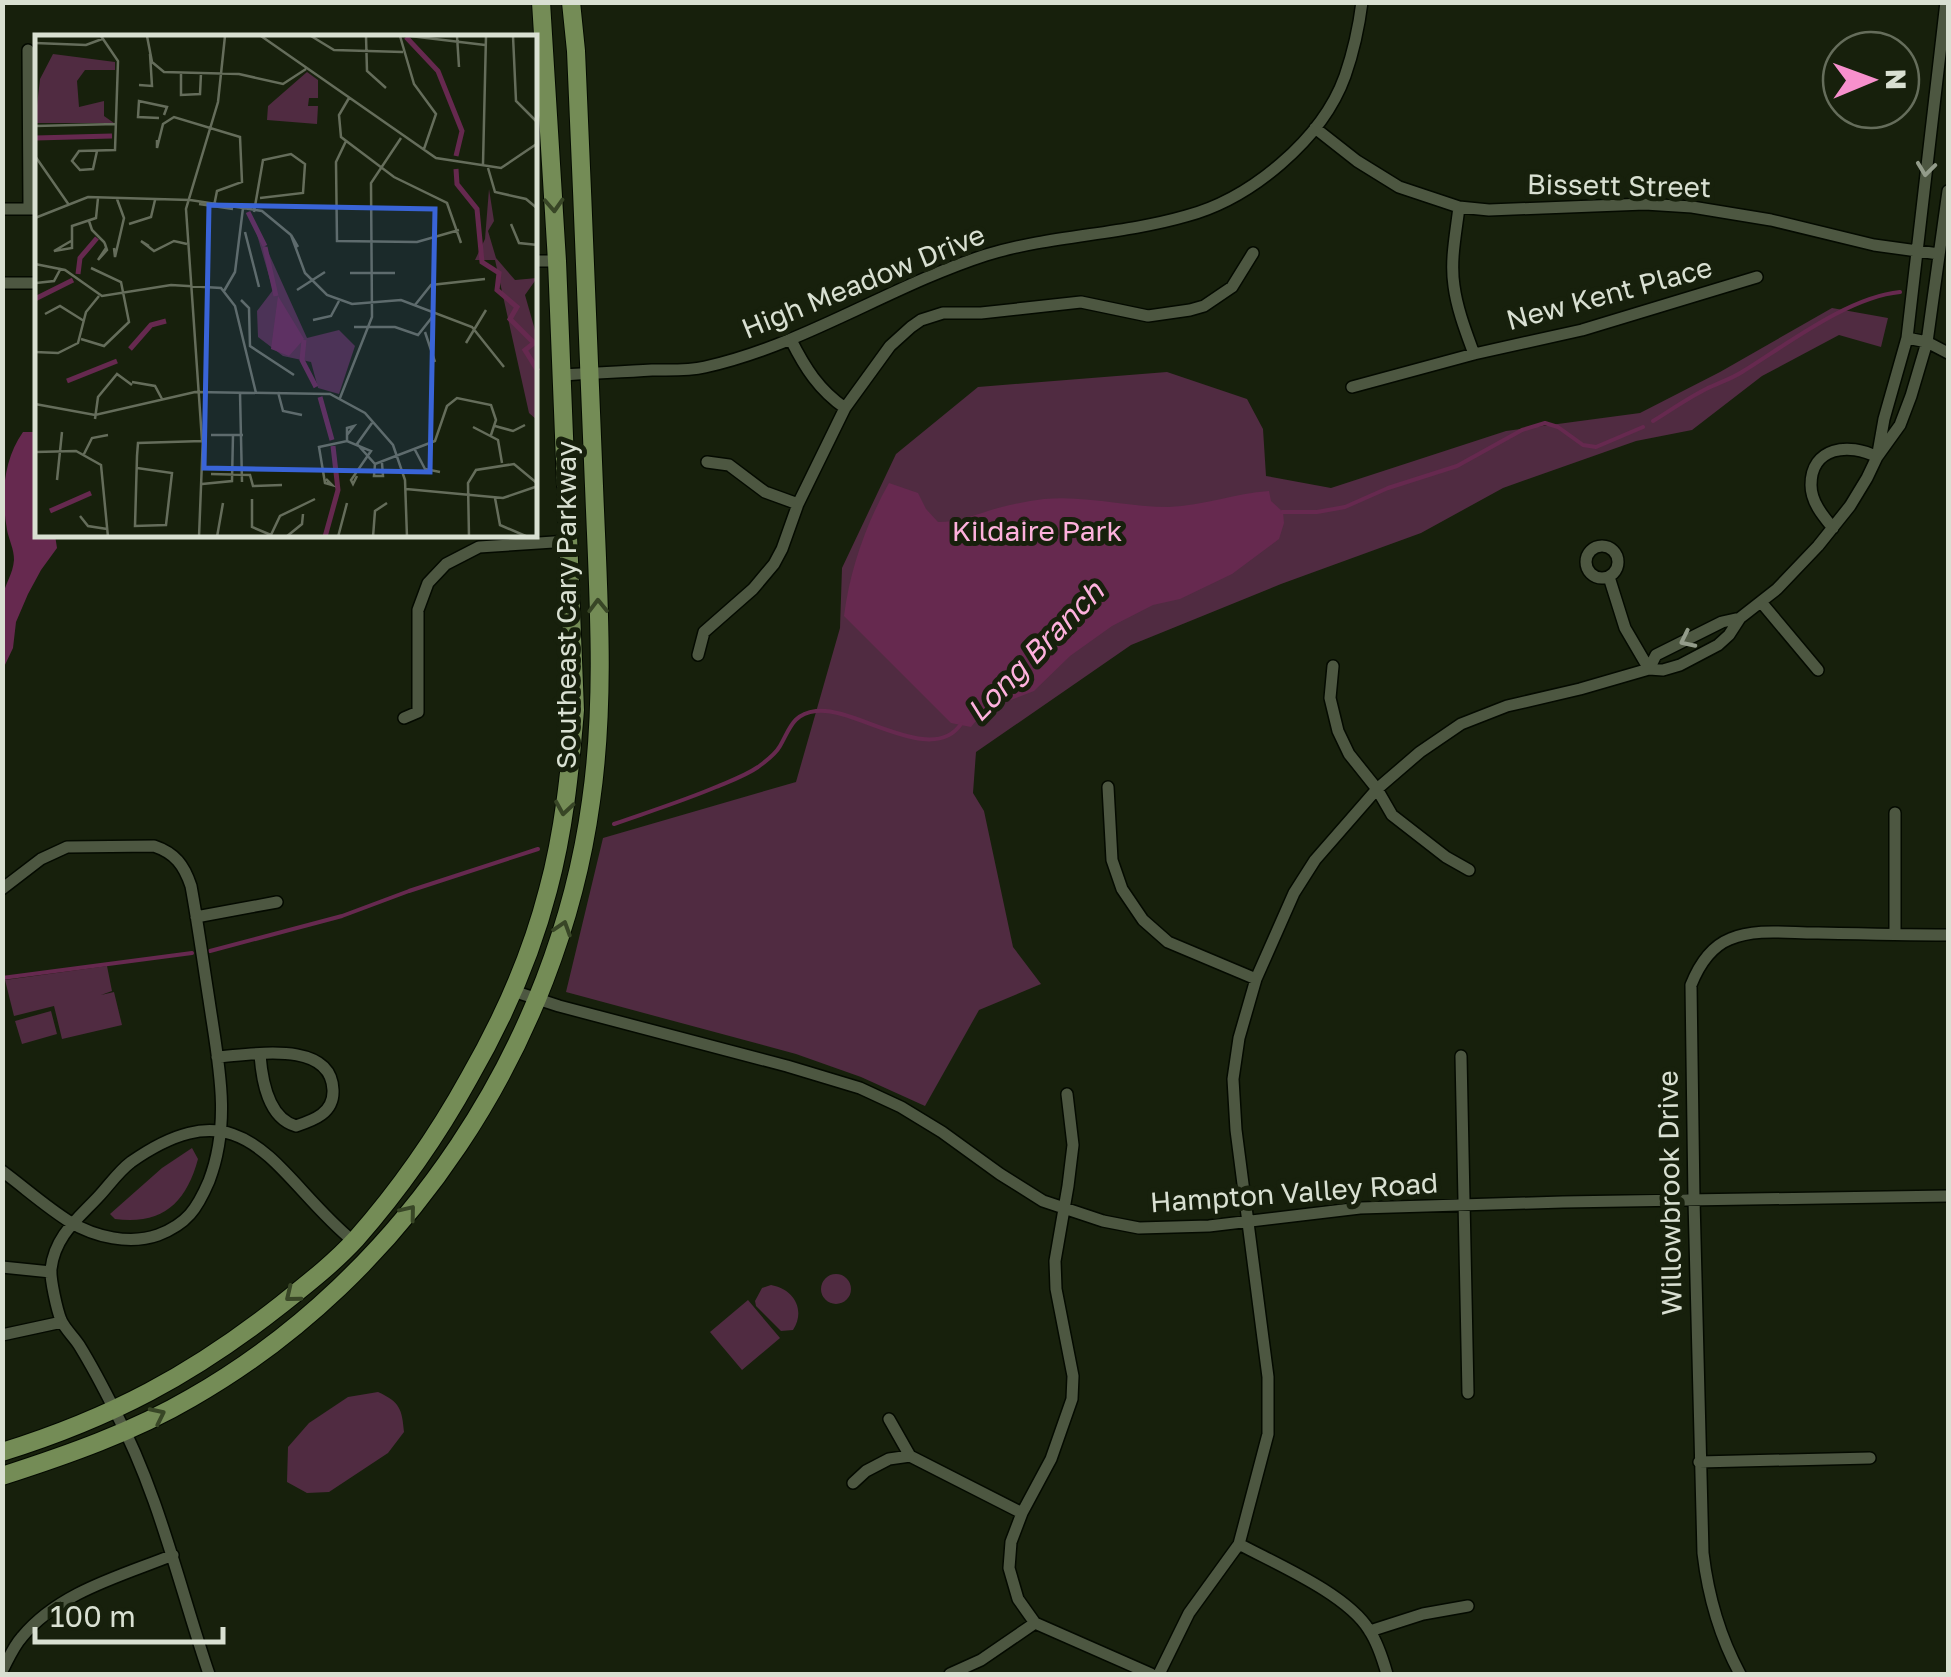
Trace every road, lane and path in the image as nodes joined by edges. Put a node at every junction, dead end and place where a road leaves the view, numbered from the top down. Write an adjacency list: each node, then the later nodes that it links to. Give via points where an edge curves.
1 (541, 2): 15 (main road, Southeast Cary Parkway, one-way to 15)
2 (571, 2): 25 (main road, Southeast Cary Parkway)
3 (1362, 2): 7 (street, High Meadow Drive, via 1345,76)
4 (1946, 2): 5 (street)
5 (1945, 41): 12 (street, one-way to 12)
6 (28, 50): 11 (street)
7 (1315, 128): 9 (street, Bissett Street, via 1399,188); 21 (street, High Meadow Drive, via 1260,180 1205,210 984,256)
8 (1948, 191): 14 (street)
9 (1459, 207): 12 (street, Bissett Street, via 1692,207); 24 (street, New Kent Place, via 1454,284)
10 (2, 209): 11 (street)
11 (33, 209)
12 (1917, 252): 14 (street, Bissett Street); 20 (street)
13 (1253, 253): 28 (street, via 1232,287 1204,306 1174,314 1148,316 1080,302 921,320 890,346)
14 (1940, 254): 22 (street)
15 (557, 261): 16 (street); 26 (main road, Southeast Cary Parkway)
16 (538, 262)
17 (1756, 277): 24 (street, New Kent Place, via 1582,330)
18 (2, 283): 19 (street)
19 (35, 283)
20 (1906, 338): 22 (street); 29 (street)
21 (791, 340): 25 (street, High Meadow Drive, via 701,368); 28 (street, via 821,390)
22 (1926, 342): 23 (street); 29 (street, via 1900,425)
23 (1948, 352)
24 (1474, 354): 27 (street, New Kent Place)
25 (590, 373): 26 (street, High Meadow Drive); 53 (main road, Southeast Cary Parkway, one-way to 25, via 572,895 596,759)
26 (562, 375): 33 (main road, Southeast Cary Parkway)
27 (1352, 387)
28 (845, 408): 31 (street)
29 (1877, 457): 32 (street); 32 (street, via 1839,448 1816,467 1814,498)
30 (708, 462): 31 (street, via 730,465 765,492)
31 (798, 504): 37 (street, via 774,564 704,632)
32 (1832, 528): 35 (street)
33 (570, 541): 41 (street, via 479,547 446,564 428,583 418,610 418,712); 52 (main road, Southeast Cary Parkway, one-way to 52, via 570,766 549,886)
34 (1608, 577): 39 (street, via 1625,628)
35 (1761, 602): 36 (street); 40 (street)
36 (1740, 618): 39 (street, one-way to 39, via 1656,655); 39 (street, via 1718,645 1680,665)
37 (698, 655)
38 (1334, 666): 43 (street, via 1330,698 1338,731)
39 (1649, 669): 43 (street, via 1475,717)
40 (1818, 670)
41 (404, 718)
42 (1108, 787): 51 (street, via 1112,860 1144,920 1168,942)
43 (1377, 789): 45 (street, via 1392,816); 51 (street, via 1304,877)
44 (1896, 813): 49 (street)
45 (1469, 870)
46 (2, 889): 48 (street, via 67,847 154,846 180,862)
47 (278, 902): 48 (street)
48 (196, 917): 56 (street)
49 (1895, 934): 50 (street, Willowbrook Drive); 61 (street, Willowbrook Drive, via 1753,933 1720,944 1703,960 1690,1002)
50 (1948, 935)
51 (1256, 979): 65 (street, via 1233,1079)
52 (513, 991): 53 (street, Hampton Valley Road); 66 (main road, Southeast Cary Parkway, via 445,1121)
53 (537, 999): 63 (street, Hampton Valley Road, via 860,1088); 74 (main road, Southeast Cary Parkway, one-way to 53, via 192,1398 261,1351 371,1256 465,1135)
54 (260, 1055): 54 (street, via 299,1055 324,1065 333,1088 327,1110 296,1126 282,1120 262,1080); 56 (street)
55 (1461, 1056): 62 (street)
56 (217, 1057): 58 (street)
57 (1067, 1094): 63 (street, via 1073,1144)
58 (222, 1132): 64 (street, via 178,1135 154,1146); 64 (street, via 206,1189 182,1224 147,1239 124,1239); 66 (street, via 273,1158)
59 (2, 1171): 64 (street)
60 (1948, 1196): 61 (street, Hampton Valley Road)
61 (1694, 1200): 62 (street, Hampton Valley Road); 78 (street, Willowbrook Drive)
62 (1464, 1205): 65 (street, Hampton Valley Road, via 1349,1208); 71 (street)
63 (1064, 1210): 65 (street, Hampton Valley Road, via 1139,1228); 81 (street, via 1056,1289 1074,1376 1072,1399)
64 (71, 1222): 68 (street)
65 (1248, 1222): 82 (street, via 1270,1415)
66 (353, 1242): 72 (main road, Southeast Cary Parkway, one-way to 72, via 247,1332)
67 (2, 1267): 68 (street)
68 (50, 1272): 69 (street)
69 (62, 1322): 70 (street); 72 (street)
70 (2, 1335)
71 (1468, 1393)
72 (115, 1410): 74 (street); 75 (main road, Southeast Cary Parkway)
73 (889, 1419): 76 (street)
74 (124, 1431): 79 (main road, Southeast Cary Parkway); 83 (street)
75 (2, 1452)
76 (910, 1456): 80 (street, via 889,1459); 81 (street)
77 (1870, 1458): 78 (street)
78 (1700, 1462): 93 (street, Willowbrook Drive, via 1706,1576)
79 (2, 1476)
80 (853, 1483)
81 (1022, 1513): 85 (street, via 1009,1568 1018,1599)
82 (1238, 1544): 86 (street, via 1316,1586); 91 (street, via 1189,1613)
83 (173, 1554): 87 (street, via 44,1614 20,1638); 88 (street)
84 (1468, 1606): 86 (street)
85 (1035, 1623): 89 (street); 90 (street)
86 (1370, 1631): 92 (street)
87 (2, 1671)
88 (209, 1674)
89 (950, 1674)
90 (1151, 1674)
91 (1159, 1674)
92 (1386, 1674)
93 (1740, 1674)

